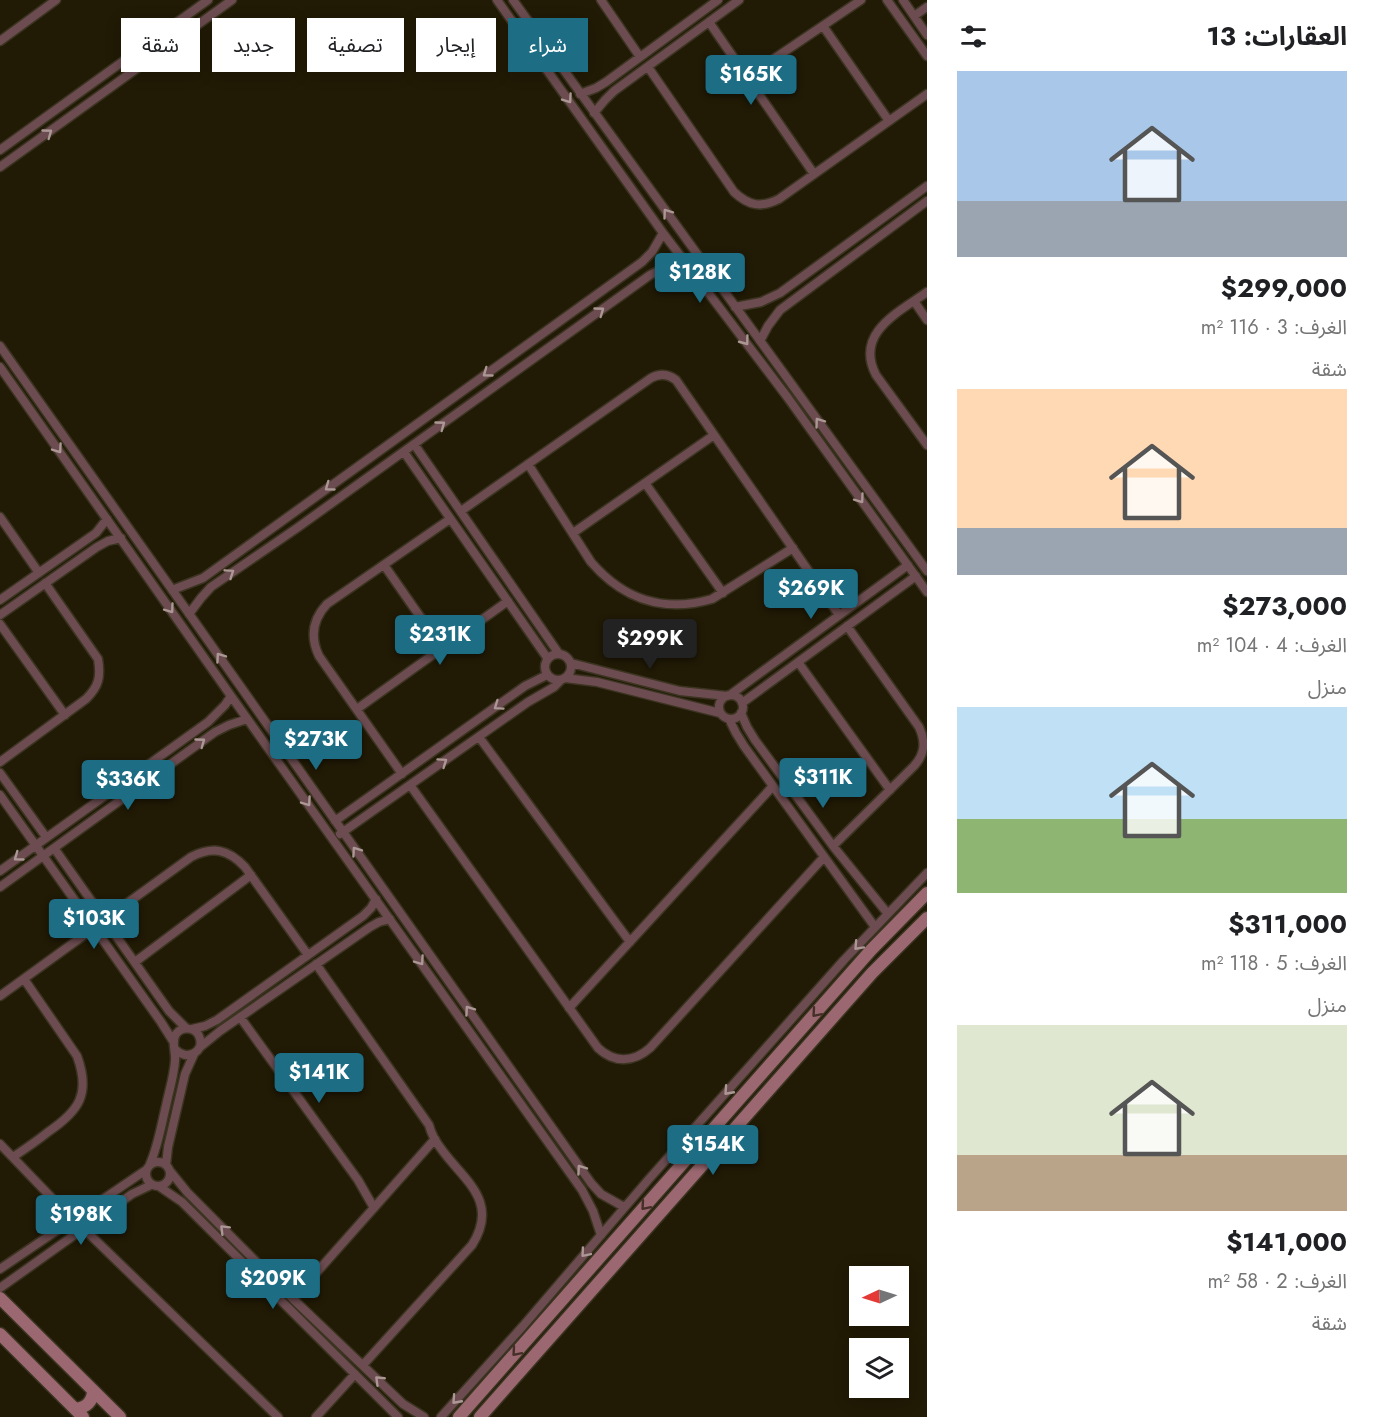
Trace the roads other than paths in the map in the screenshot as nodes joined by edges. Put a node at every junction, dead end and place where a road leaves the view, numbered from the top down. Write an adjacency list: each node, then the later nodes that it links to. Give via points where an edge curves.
1 (56, 0): 17 (street)
2 (208, 0): 21 (street)
3 (232, 0): 23 (street)
4 (497, 0): 35 (street, one-way to 35)
5 (513, 0): 24 (street)
6 (601, 0): 19 (street)
7 (718, 0): 19 (street)
8 (739, 0): 14 (street)
9 (861, 0): 15 (street)
10 (887, 0): 18 (street)
11 (903, 0): 13 (street)
12 (927, 7): 13 (street)
13 (914, 16): 16 (street)
14 (709, 22): 20 (street); 22 (street)
15 (823, 26): 22 (street); 27 (street)
16 (927, 35)
17 (0, 40)
18 (927, 56)
19 (640, 57): 24 (street, via 601,85)
20 (648, 67): 26 (street, via 610,95); 30 (street, via 741,199 770,204)
21 (104, 75): 23 (street); 28 (street)
22 (747, 77): 30 (street)
23 (112, 87): 29 (street, one-way to 23)
24 (580, 94): 26 (street)
25 (927, 94): 27 (street)
26 (594, 113): 39 (street, one-way to 26)
27 (889, 121): 30 (street)
28 (0, 150)
29 (0, 167)
30 (814, 174)
31 (927, 186): 33 (street)
32 (927, 201): 34 (street)
33 (886, 217): 34 (street); 39 (street, via 780,293)
34 (892, 226): 41 (street, via 780,309)
35 (663, 233): 36 (street); 43 (street, via 642,262)
36 (686, 263): 45 (street, one-way to 36, via 650,275); 47 (street, one-way to 47)
37 (927, 292): 38 (street)
38 (914, 301): 40 (street); 52 (street, via 881,326 872,339 870,354 876,375)
39 (735, 307): 41 (street)
40 (927, 320)
41 (760, 341): 46 (street)
42 (0, 346): 48 (street)
43 (506, 360): 45 (street); 57 (street, one-way to 57)
44 (0, 367): 49 (street)
45 (514, 372): 51 (street, one-way to 45)
46 (797, 391): 47 (street); 66 (street, one-way to 46)
47 (788, 398): 68 (street, one-way to 68)
48 (47, 412): 49 (street); 73 (street)
49 (37, 419): 59 (street, one-way to 59)
50 (714, 435): 54 (street, via 676,380 662,374); 55 (street); 64 (street)
51 (414, 444): 53 (street); 56 (street)
52 (927, 445)
53 (404, 452): 60 (street); 61 (street)
54 (528, 464): 56 (street); 62 (street)
55 (645, 483): 62 (street); 75 (street)
56 (461, 511): 84 (street)
57 (289, 516): 61 (street); 73 (street, via 203,578)
58 (0, 517): 70 (street)
59 (107, 519): 63 (street); 70 (street, via 96,533)
60 (450, 519): 67 (street); 77 (street)
61 (297, 528): 78 (street, one-way to 61, via 211,587)
62 (573, 533): 75 (street, via 591,562 628,594 684,605)
63 (121, 538): 72 (street, via 103,543); 91 (street, one-way to 91)
64 (793, 548): 75 (street); 80 (street)
65 (927, 551): 66 (street)
66 (918, 558): 69 (street)
67 (384, 565): 83 (street); 94 (street, via 327,604 314,625 319,656)
68 (908, 565): 71 (street); 80 (street)
69 (927, 570)
70 (39, 573): 76 (street)
71 (916, 576): 74 (street); 82 (street)
72 (45, 583): 79 (street); 97 (street, via 92,650 100,670 94,691)
73 (172, 590): 78 (street)
74 (927, 592)
75 (723, 593)
76 (0, 600)
77 (508, 601): 83 (street); 85 (street)
78 (189, 614): 90 (street, one-way to 78)
79 (0, 615)
80 (840, 615): 92 (street)
81 (0, 624): 97 (street)
82 (847, 626): 86 (street); 107 (street, via 923,735 920,760)
83 (442, 648): 94 (street)
84 (559, 654): 85 (street); 87 (street)
85 (548, 660): 88 (street)
86 (798, 662): 93 (street); 107 (street)
87 (571, 663): 89 (street, via 571,672); 92 (street, via 680,691)
88 (547, 675): 89 (street); 103 (street, one-way to 103)
89 (563, 679): 95 (street, via 597,682); 100 (street)
90 (237, 681): 91 (street); 110 (street)
91 (229, 692): 98 (street); 104 (street, via 220,711 208,722)
92 (728, 695): 93 (street); 95 (street, via 720,703)
93 (742, 703): 96 (street)
94 (357, 709): 103 (street)
95 (720, 713): 99 (street)
96 (741, 713): 99 (street); 115 (street, via 751,734)
97 (65, 715): 101 (street)
98 (248, 718): 109 (street, one-way to 98, via 215,732); 113 (street, one-way to 113)
99 (729, 719): 106 (street)
100 (479, 737): 105 (street, one-way to 100); 131 (street)
101 (0, 762)
102 (0, 773): 112 (street)
103 (402, 774): 110 (street)
104 (121, 784): 109 (street); 112 (street)
105 (410, 785): 111 (street); 137 (street)
106 (773, 786): 118 (street); 131 (street)
107 (890, 790): 115 (street)
108 (0, 795): 114 (street)
109 (128, 795): 116 (street)
110 (335, 821): 111 (street)
111 (343, 832): 113 (street); 148 (street, one-way to 111, via 601,1194 591,1183)
112 (46, 837): 114 (street)
113 (334, 839): 124 (street)
114 (35, 845): 117 (street); 119 (street, one-way to 119)
115 (833, 846): 125 (street)
116 (54, 848): 117 (street); 128 (street)
117 (43, 856): 122 (street); 130 (street)
118 (824, 857): 129 (street); 137 (street, via 644,1054 628,1060 604,1054)
119 (0, 871)
120 (927, 873): 125 (street)
121 (251, 875): 128 (street, via 230,854 200,853); 132 (street); 133 (street)
122 (0, 887)
123 (927, 893): 153 (street, one-way to 153, via 871,950)
124 (376, 899): 127 (street); 132 (street, via 363,916)
125 (888, 914): 129 (street)
126 (927, 918): 154 (street, via 865,982)
127 (390, 919): 134 (street, via 370,927); 152 (street, one-way to 152, via 582,1190)
128 (104, 920): 133 (street)
129 (875, 927): 148 (street, one-way to 148)
130 (94, 928): 135 (street); 140 (street)
131 (630, 942): 137 (street)
132 (308, 955): 139 (street, via 217,1020)
133 (135, 962): 139 (street, via 169,1011)
134 (316, 964): 138 (street); 142 (street)
135 (24, 979): 136 (street); 144 (street, via 77,1056 83,1083 75,1109 66,1119)
136 (0, 996)
137 (569, 1008)
138 (240, 1017): 141 (street); 149 (street)
139 (189, 1029): 140 (street, via 176,1034); 141 (street, via 200,1040)
140 (174, 1045): 141 (street, via 186,1056); 145 (street, via 174,1072)
141 (196, 1051): 146 (street, via 185,1074 168,1147)
142 (435, 1139): 149 (street); 160 (street, via 476,1191 482,1225 471,1245)
143 (0, 1144): 144 (street)
144 (13, 1157): 150 (street)
145 (148, 1167): 146 (street, via 158,1162); 147 (street, via 145,1177); 150 (street)
146 (168, 1168): 147 (street, via 169,1179); 158 (street, one-way to 146)
147 (156, 1186): 151 (street, via 132,1194); 161 (street, via 182,1202)
148 (624, 1207): 152 (street)
149 (374, 1208): 158 (street)
150 (73, 1220): 155 (street)
151 (83, 1228): 156 (street); 165 (street)
152 (601, 1235): 169 (street, one-way to 169)
153 (602, 1254): 154 (street); 170 (street, one-way to 170)
154 (615, 1266): 171 (street)
155 (0, 1269)
156 (0, 1288)
157 (0, 1298): 162 (street)
158 (293, 1299): 160 (street)
159 (0, 1334): 163 (street)
160 (363, 1365): 168 (street, one-way to 160, via 403,1404)
161 (355, 1374): 166 (street); 167 (street)
162 (93, 1390): 163 (street, via 89,1404); 164 (street)
163 (79, 1413)
164 (120, 1417)
165 (278, 1417)
166 (316, 1417)
167 (398, 1417)
168 (424, 1417)
169 (441, 1417)
170 (459, 1417)
171 (480, 1417)

